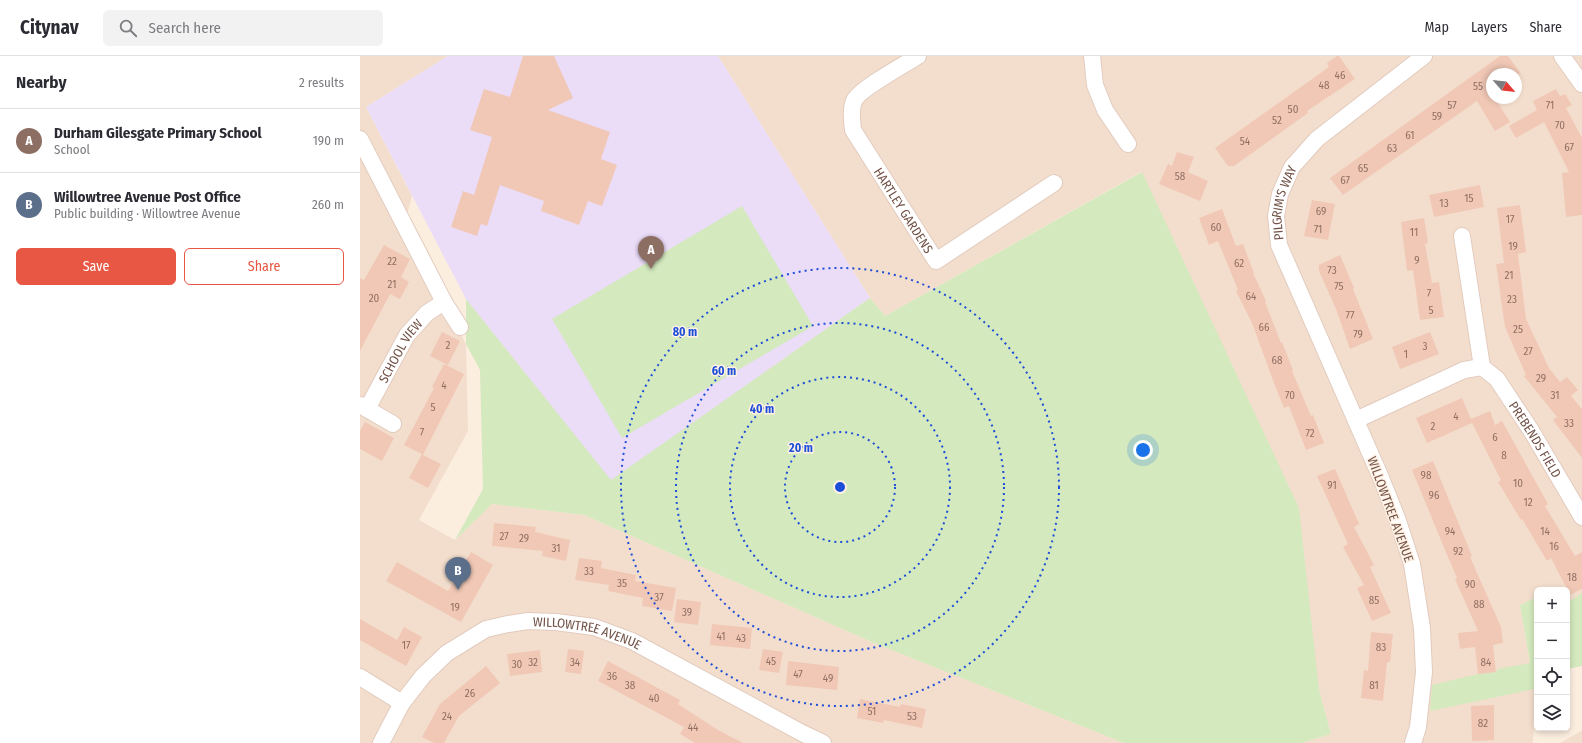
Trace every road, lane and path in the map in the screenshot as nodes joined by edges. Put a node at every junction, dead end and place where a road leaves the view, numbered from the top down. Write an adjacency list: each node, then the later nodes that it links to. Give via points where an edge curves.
1 (918, 56): 8 (street, HARTLEY GARDENS, via 865,89 855,99 852,112 853,130 936,261)
2 (1092, 56): 7 (street, via 1095,85 1105,110)
3 (1424, 56): 14 (street, PILGRIM'S WAY, via 1316,139 1292,167 1280,194 1276,216 1279,245)
4 (1562, 56): 5 (street)
5 (1582, 84)
6 (360, 139): 10 (street)
7 (1128, 144)
8 (1054, 183)
9 (1462, 236): 12 (street)
10 (444, 302): 11 (street); 13 (street, SCHOOL VIEW, via 426,313 407,335)
11 (460, 326)
12 (1482, 367): 14 (street, via 1464,370); 16 (street, PREBENDS FIELD, via 1497,379 1532,432)
13 (363, 407): 15 (street, SCHOOL VIEW)
14 (1356, 420): 21 (street, WILLOWTREE AVENUE, via 1397,518 1412,564 1422,628 1424,672 1418,727)
15 (393, 424)
16 (1582, 517)
17 (360, 677): 18 (street)
18 (402, 703): 19 (street, WILLOWTREE AVENUE); 20 (street, WILLOWTREE AVENUE, via 423,676 447,653 486,630 528,621 556,622 594,627 632,641)
19 (381, 743)
20 (823, 743)
21 (1413, 743)

